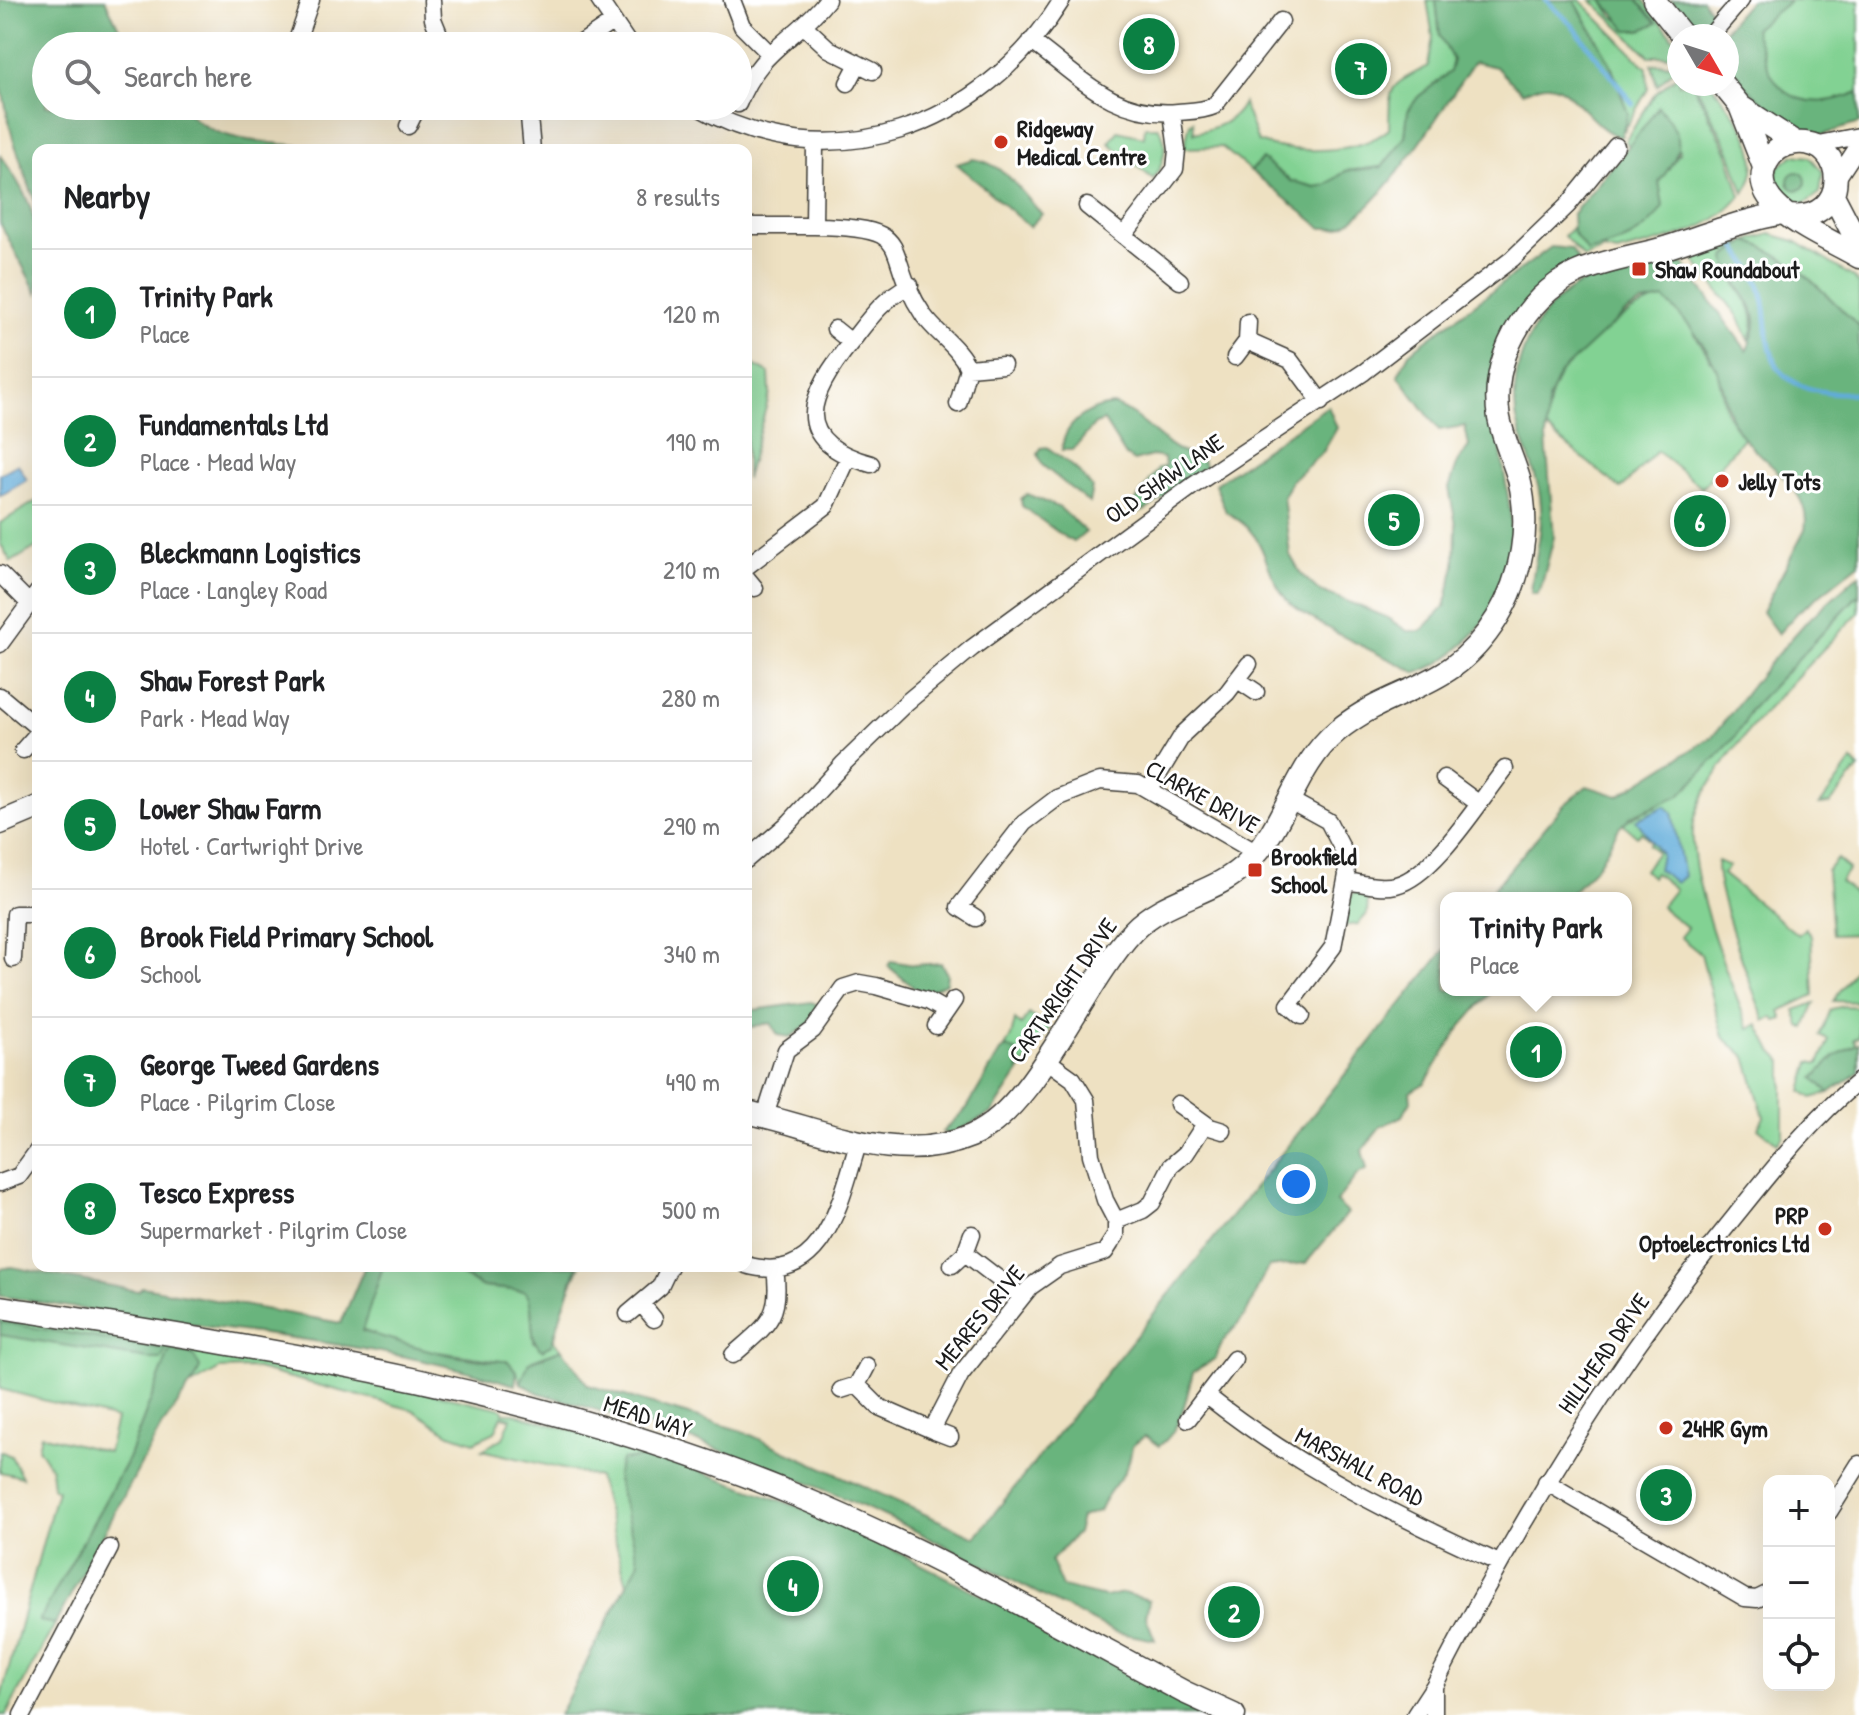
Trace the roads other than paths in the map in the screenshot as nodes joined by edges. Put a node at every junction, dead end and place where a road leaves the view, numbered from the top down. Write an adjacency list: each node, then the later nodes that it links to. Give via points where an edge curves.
1 (311, 0): 14 (street)
2 (599, 0): 10 (street)
3 (732, 0): 18 (street)
4 (827, 0): 13 (street)
5 (1062, 0): 20 (street)
6 (1654, 0): 11 (main road)
7 (1741, 0): 12 (street)
8 (427, 1): 15 (street)
9 (1281, 21): 26 (street, via 1214,106)
10 (612, 22): 16 (street); 17 (street)
11 (1673, 24)
12 (1720, 24)
13 (803, 25): 21 (street); 23 (street, via 829,49 865,69)
14 (300, 32)
15 (439, 32)
16 (597, 32)
17 (620, 32)
18 (748, 32)
19 (752, 36): 21 (street)
20 (1031, 41): 26 (street, via 1121,107); 35 (street, via 987,82 932,117 864,139)
21 (769, 53): 22 (street)
22 (752, 76)
23 (848, 83)
24 (1732, 96): 25 (main road)
25 (1740, 106): 36 (main road); 39 (main road)
26 (1172, 113): 46 (street, via 1175,169)
27 (411, 120): 32 (street)
28 (529, 120): 34 (street)
29 (726, 120): 31 (street)
30 (733, 120): 31 (street)
31 (732, 123): 35 (street, via 768,137)
32 (408, 126)
33 (1859, 136): 36 (street)
34 (531, 144)
35 (815, 144): 45 (street)
36 (1804, 144): 39 (main road, via 1776,151); 40 (main road, via 1828,156)
37 (1859, 145): 40 (street)
38 (1616, 146): 58 (street, OLD SHAW LANE, via 1534,241)
39 (1763, 173): 42 (main road, via 1766,196); 43 (main road)
40 (1835, 187): 42 (main road, via 1820,211 1800,217); 47 (main road)
41 (1087, 206): 46 (street)
42 (1786, 214): 43 (main road, CARTWRIGHT DRIVE); 48 (main road)
43 (1727, 224): 77 (main road, CARTWRIGHT DRIVE, via 1573,274 1531,310 1507,350 1497,383 1498,414 1519,480 1525,525 1519,566 1499,615 1453,668 1334,734 1306,766)
44 (752, 226): 45 (street)
45 (814, 226): 50 (street, via 882,234 898,252)
46 (1124, 235): 49 (street)
47 (1859, 245)
48 (1859, 257)
49 (1180, 281)
50 (910, 285): 54 (street, via 888,299); 57 (street, via 926,318)
51 (1248, 322): 53 (street)
52 (835, 329): 54 (street)
53 (1247, 341): 55 (street); 58 (street, via 1290,360)
54 (851, 342): 60 (street, via 823,379 812,406 819,435)
55 (1235, 357)
56 (1003, 365): 57 (street)
57 (968, 368): 59 (street)
58 (1321, 402): 82 (street, OLD SHAW LANE, via 1194,485 949,666)
59 (958, 404)
60 (848, 458): 61 (street); 62 (street, via 826,506)
61 (871, 464)
62 (752, 562)
63 (0, 574): 64 (street)
64 (32, 597)
65 (32, 599): 66 (street)
66 (0, 644)
67 (1249, 664): 68 (street)
68 (1238, 680): 69 (street); 76 (street, via 1183,734)
69 (1256, 692)
70 (0, 696): 71 (street)
71 (32, 725)
72 (32, 739): 73 (street)
73 (23, 750)
74 (1505, 769): 78 (street)
75 (1444, 778): 78 (street)
76 (1149, 790): 81 (street, CLARKE DRIVE); 86 (street, CLARKE DRIVE, via 1128,781 1100,781 1071,790 1044,807 1004,846 959,907)
77 (1288, 799): 81 (main road, CARTWRIGHT DRIVE); 83 (street, via 1328,821 1343,850)
78 (1478, 803): 83 (street, via 1436,856 1409,879 1387,886)
79 (32, 810): 80 (main road)
80 (0, 823)
81 (1257, 853): 90 (main road, CARTWRIGHT DRIVE, via 1235,873 1163,907 1134,929)
82 (752, 855)
83 (1346, 881): 88 (street, via 1333,947 1289,1005)
84 (32, 914): 85 (street)
85 (8, 915): 87 (street)
86 (976, 918)
87 (13, 959)
88 (1302, 1016)
89 (936, 1026): 93 (street, via 949,1005 872,985 843,988 813,1030 786,1050)
90 (1045, 1059): 96 (main road, CARTWRIGHT DRIVE, via 1009,1110 971,1136 911,1150); 99 (street, via 1083,1092 1095,1172)
91 (1859, 1081): 115 (street, HILLMEAD DRIVE, via 1787,1156 1686,1277)
92 (1178, 1104): 94 (street)
93 (756, 1114): 96 (main road, CARTWRIGHT DRIVE)
94 (1205, 1124): 95 (street); 99 (street, via 1171,1166 1152,1203)
95 (1223, 1131)
96 (859, 1141): 102 (street, via 826,1237 802,1258)
97 (32, 1158): 98 (street, via 19,1176)
98 (0, 1183)
99 (1116, 1221): 104 (street, MEARES DRIVE, via 1116,1235 1105,1252 1048,1272)
100 (972, 1234): 104 (street, via 958,1259)
101 (752, 1266): 102 (street)
102 (775, 1269): 107 (street, via 774,1315)
103 (667, 1272): 106 (street, via 660,1287 635,1308)
104 (1022, 1297): 112 (street, MEARES DRIVE, via 956,1382)
105 (0, 1307): 122 (main road, MEAD WAY, via 458,1387 664,1446 895,1538)
106 (654, 1319)
107 (733, 1355)
108 (1234, 1359): 110 (street)
109 (867, 1366): 112 (street, via 849,1388)
110 (1206, 1395): 111 (street); 118 (street, MARSHALL ROAD, via 1349,1493)
111 (1188, 1419)
112 (932, 1430): 113 (street)
113 (950, 1437)
114 (1859, 1464): 116 (street)
115 (1546, 1482): 118 (street, HILLMEAD DRIVE); 119 (street, via 1745,1598)
116 (1835, 1502)
117 (110, 1548): 121 (street)
118 (1499, 1563): 120 (street, HILLMEAD DRIVE)
119 (1763, 1596)
120 (1434, 1686): 123 (street, HILLMEAD DRIVE); 124 (street, HILLMEAD DRIVE)
121 (22, 1715)
122 (1234, 1715)
123 (1415, 1715)
124 (1434, 1715)

